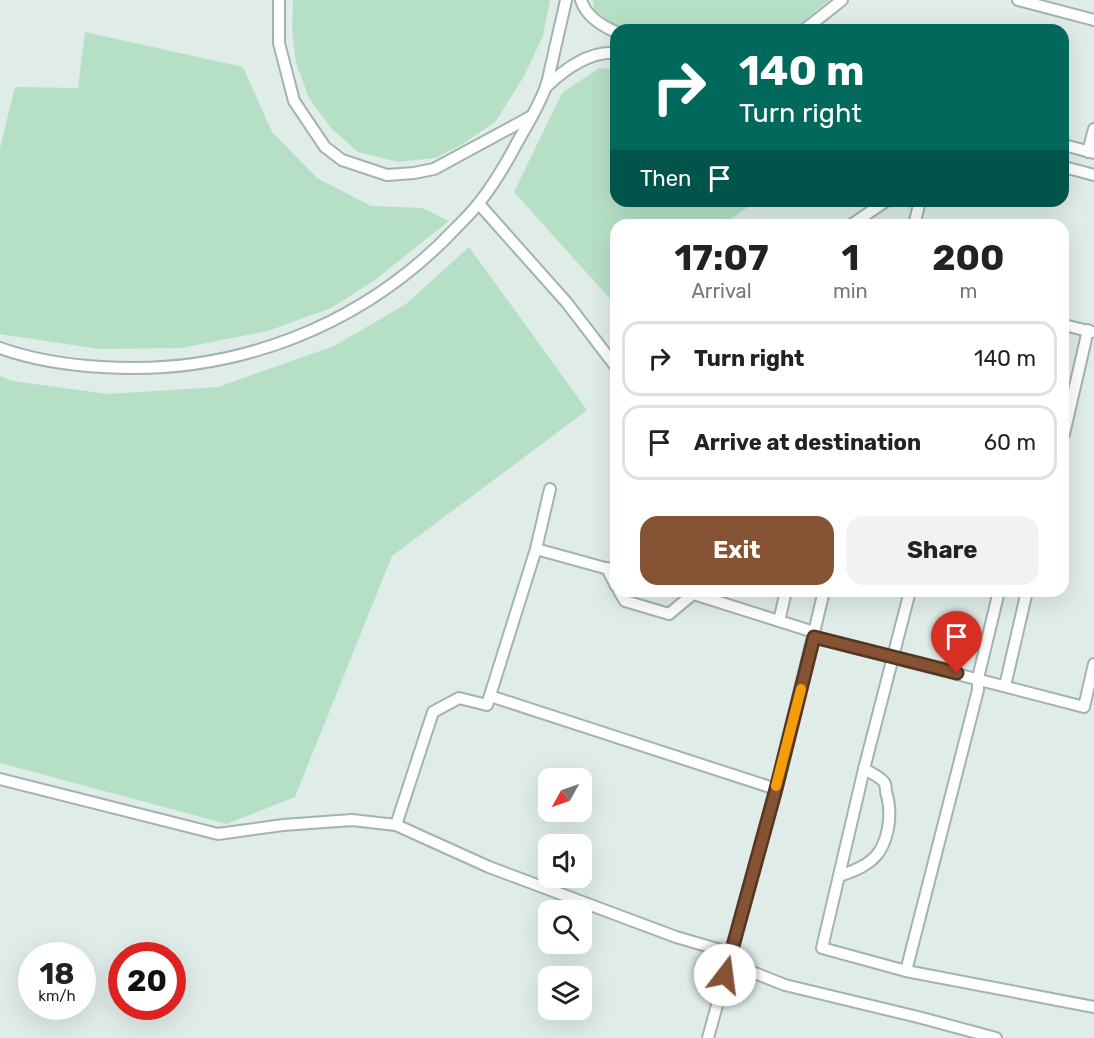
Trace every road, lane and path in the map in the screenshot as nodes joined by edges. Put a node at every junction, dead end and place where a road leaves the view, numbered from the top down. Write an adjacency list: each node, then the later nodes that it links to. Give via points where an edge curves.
1 (279, 0): 11 (lane, via 279,43 294,101 325,147 342,160 387,175 434,169)
2 (566, 0): 10 (lane)
3 (581, 0): 8 (lane, via 583,8)
4 (842, 0): 7 (lane)
5 (1018, 0): 6 (lane)
6 (1094, 20)
7 (812, 24)
8 (610, 29)
9 (610, 52): 10 (lane, via 587,58 561,73)
10 (546, 88): 11 (lane)
11 (532, 116): 17 (lane)
12 (1094, 129): 14 (lane)
13 (1069, 146): 14 (lane)
14 (1091, 152)
15 (1069, 168): 16 (lane)
16 (1094, 175)
17 (479, 204): 22 (lane, via 436,249 392,285 345,315 294,339 240,356 185,366 129,369 73,366); 23 (lane, via 567,303)
18 (877, 207): 19 (lane)
19 (860, 219)
20 (1069, 327): 21 (lane)
21 (1091, 331): 24 (lane)
22 (0, 348)
23 (610, 359)
24 (1069, 415)
25 (550, 489): 26 (lane)
26 (536, 549): 27 (lane); 42 (lane)
27 (610, 568)
28 (623, 597): 29 (lane, via 669,614)
29 (684, 597)
30 (704, 597): 36 (lane)
31 (785, 597): 36 (lane)
32 (823, 597): 37 (lane)
33 (909, 597): 38 (lane)
34 (998, 597): 40 (lane)
35 (1026, 597): 41 (lane)
36 (779, 621): 37 (lane)
37 (814, 634): 38 (lane); 45 (lane)
38 (894, 656): 40 (lane); 43 (lane)
39 (1094, 664): 41 (lane, via 1084,707)
40 (978, 678): 41 (lane); 49 (lane)
41 (1005, 686)
42 (490, 696): 45 (lane); 46 (lane, via 487,705 459,698 433,712)
43 (864, 768): 47 (lane); 47 (lane, via 884,782 890,816 886,836 869,862)
44 (0, 779): 46 (lane, via 218,834 352,820)
45 (776, 789): 48 (lane)
46 (396, 825): 48 (lane, via 489,867 676,937)
47 (839, 876): 49 (lane, via 822,948)
48 (731, 953): 51 (lane); 52 (lane, via 752,972 785,985)
49 (906, 970): 50 (lane)
50 (1094, 1007)
51 (708, 1038)
52 (996, 1038)

